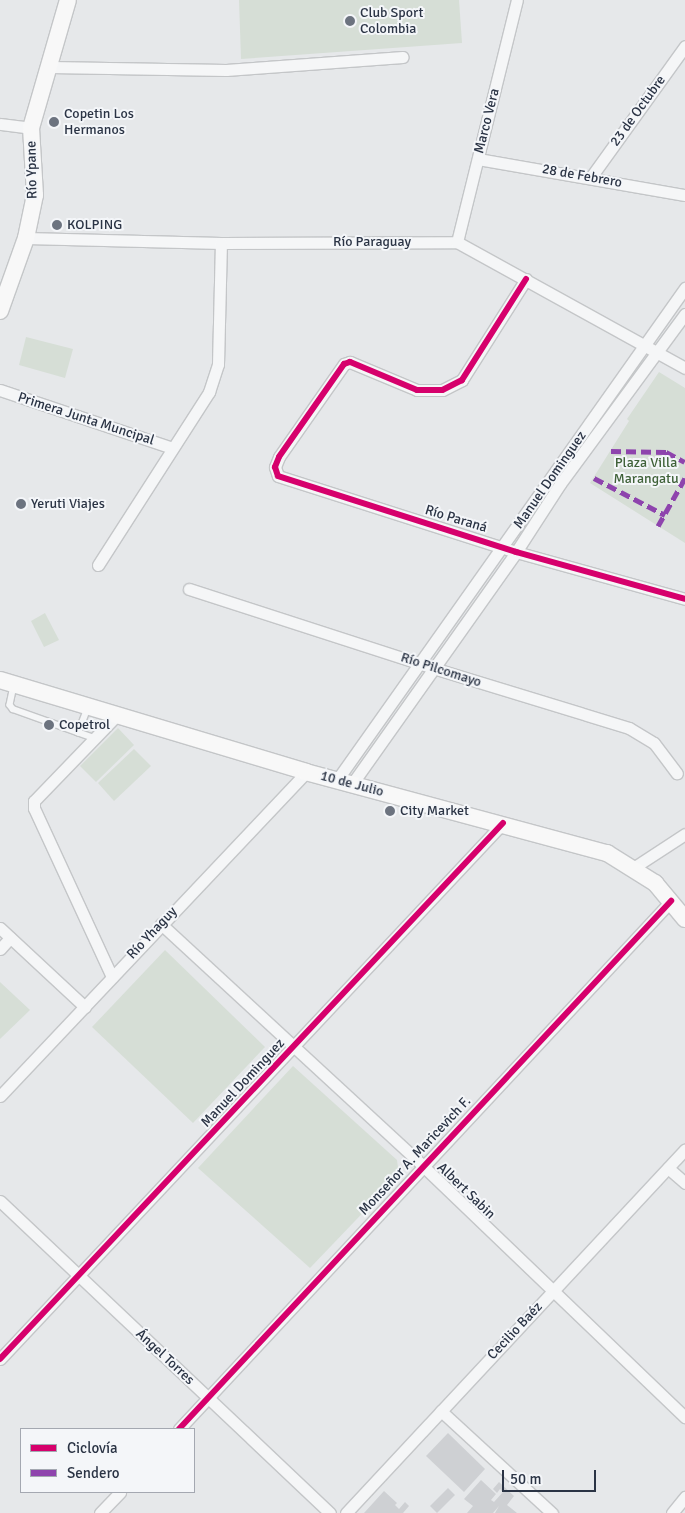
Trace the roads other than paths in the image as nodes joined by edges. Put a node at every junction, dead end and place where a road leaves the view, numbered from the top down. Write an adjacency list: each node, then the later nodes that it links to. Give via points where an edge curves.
1 (68, 0): 5 (main road, Río Ypane)
2 (517, 0): 8 (street, Marco Vera)
3 (685, 46): 9 (street, 23 de Octubre)
4 (403, 57): 5 (street, via 226,70)
5 (50, 67): 7 (main road, Río Ypane)
6 (0, 124): 7 (street)
7 (32, 128): 11 (main road, Río Ypane, via 35,195)
8 (478, 159): 9 (street, 28 de Febrero); 12 (street, Marco Vera)
9 (591, 177): 10 (street, 28 de Febrero)
10 (685, 195)
11 (26, 238): 13 (street, Río Paraguay); 16 (main road, Río Ypane)
12 (457, 242): 13 (street, Río Paraguay); 14 (street, Río Paraguay)
13 (221, 243): 22 (street, via 218,364 210,392)
14 (526, 279): 18 (street, Río Paraguay); 23 (street, Río Paraná, via 462,380 442,390 417,390 350,362 344,364 279,456 275,467 278,476)
15 (685, 288): 18 (street, Manuel Dominguez)
16 (0, 310)
17 (685, 314): 19 (street, Manuel Dominguez)
18 (645, 344): 19 (street, Río Paraguay); 23 (street, Manuel Dominguez)
19 (659, 352): 20 (street, Río Paraguay); 24 (street, Manuel Dominguez, via 560,484)
20 (685, 368)
21 (0, 390): 22 (street, Primera Junta Muncipal)
22 (172, 448): 25 (street)
23 (502, 546): 24 (street, Río Paraná); 28 (street, Manuel Dominguez)
24 (516, 552): 27 (street, Río Paraná); 29 (street, Manuel Dominguez)
25 (98, 565)
26 (189, 589): 28 (street, Río Pilcomayo)
27 (685, 599)
28 (418, 662): 29 (street, Río Pilcomayo); 37 (street, Manuel Dominguez)
29 (433, 668): 36 (street, Río Pilcomayo, via 629,728 654,743); 37 (street, Manuel Dominguez)
30 (7, 682): 31 (main road, 10 de Julio); 33 (lane, via 13,709)
31 (88, 707): 32 (main road, 10 de Julio); 33 (lane)
32 (117, 715): 34 (street); 35 (main road, 10 de Julio)
33 (78, 733): 34 (lane)
34 (94, 738): 47 (street, via 34,801 34,808)
35 (306, 772): 37 (main road, 10 de Julio); 43 (street, Río Yhaguy)
36 (677, 773)
37 (344, 782): 38 (main road, 10 de Julio)
38 (504, 823): 40 (main road, 10 de Julio, via 607,853); 49 (street, Manuel Dominguez)
39 (685, 834): 40 (street)
40 (634, 868): 41 (main road, 10 de Julio, via 655,883)
41 (671, 901): 42 (main road, 10 de Julio); 52 (street, Monseñor A. Maricevich F.)
42 (685, 919)
43 (161, 924): 47 (street, Río Yhaguy); 49 (street, Albert Sabin)
44 (0, 928): 45 (street)
45 (10, 938): 46 (street); 48 (street)
46 (0, 949)
47 (112, 977): 48 (street, Río Yhaguy)
48 (85, 1007): 50 (street, Río Yhaguy)
49 (293, 1048): 52 (street, Albert Sabin); 56 (street, Manuel Dominguez)
50 (0, 1096)
51 (685, 1149): 53 (street, Cecilio Baéz)
52 (423, 1166): 57 (street, Albert Sabin); 59 (street, Monseñor A. Maricevich F.)
53 (668, 1168): 54 (street); 57 (street, Cecilio Baéz)
54 (685, 1183)
55 (0, 1201): 56 (street, Ángel Torres)
56 (79, 1276): 58 (street, Manuel Dominguez); 59 (street, Ángel Torres)
57 (552, 1291): 60 (street, Cecilio Baéz); 61 (street, Albert Sabin)
58 (0, 1359)
59 (209, 1398): 62 (street, Monseñor A. Maricevich F.); 66 (street, Ángel Torres)
60 (441, 1410): 67 (street, Cecilio Baéz); 68 (street)
61 (685, 1417)
62 (180, 1428)
63 (119, 1493): 65 (street)
64 (685, 1498): 69 (street)
65 (100, 1513)
66 (330, 1513)
67 (346, 1513)
68 (552, 1513)
69 (672, 1513)

